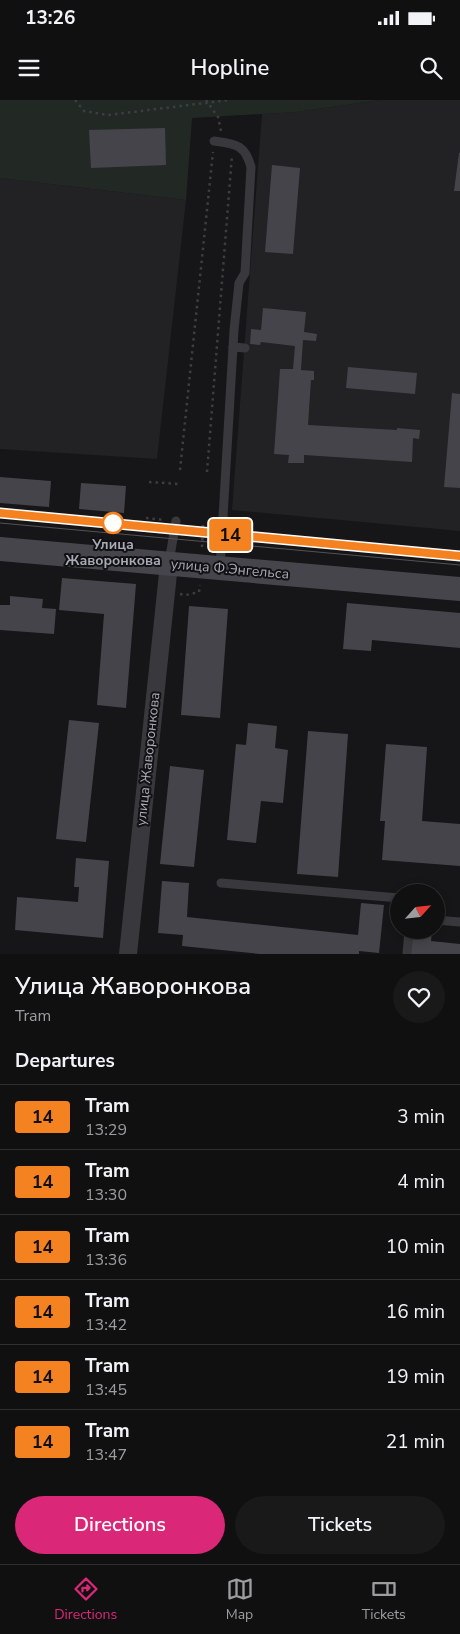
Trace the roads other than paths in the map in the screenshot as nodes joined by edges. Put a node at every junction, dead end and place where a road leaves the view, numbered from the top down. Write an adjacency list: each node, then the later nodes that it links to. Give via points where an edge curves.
1 (214, 141): 2 (lane, via 245,150 251,167 245,273 239,283)
2 (233, 347): 3 (lane); 7 (lane)
3 (245, 348)
4 (176, 521): 6 (lane)
5 (0, 549): 6 (street, улица Ф.Энгельса)
6 (169, 564): 7 (street, улица Ф.Энгельса); 14 (street, улица Жаворонкова)
7 (220, 568): 8 (street, улица Ф.Энгельса)
8 (460, 589)
9 (221, 883): 10 (lane)
10 (390, 897)
11 (445, 921): 12 (lane)
12 (460, 922)
13 (409, 939): 15 (lane)
14 (128, 954)
15 (407, 954)

